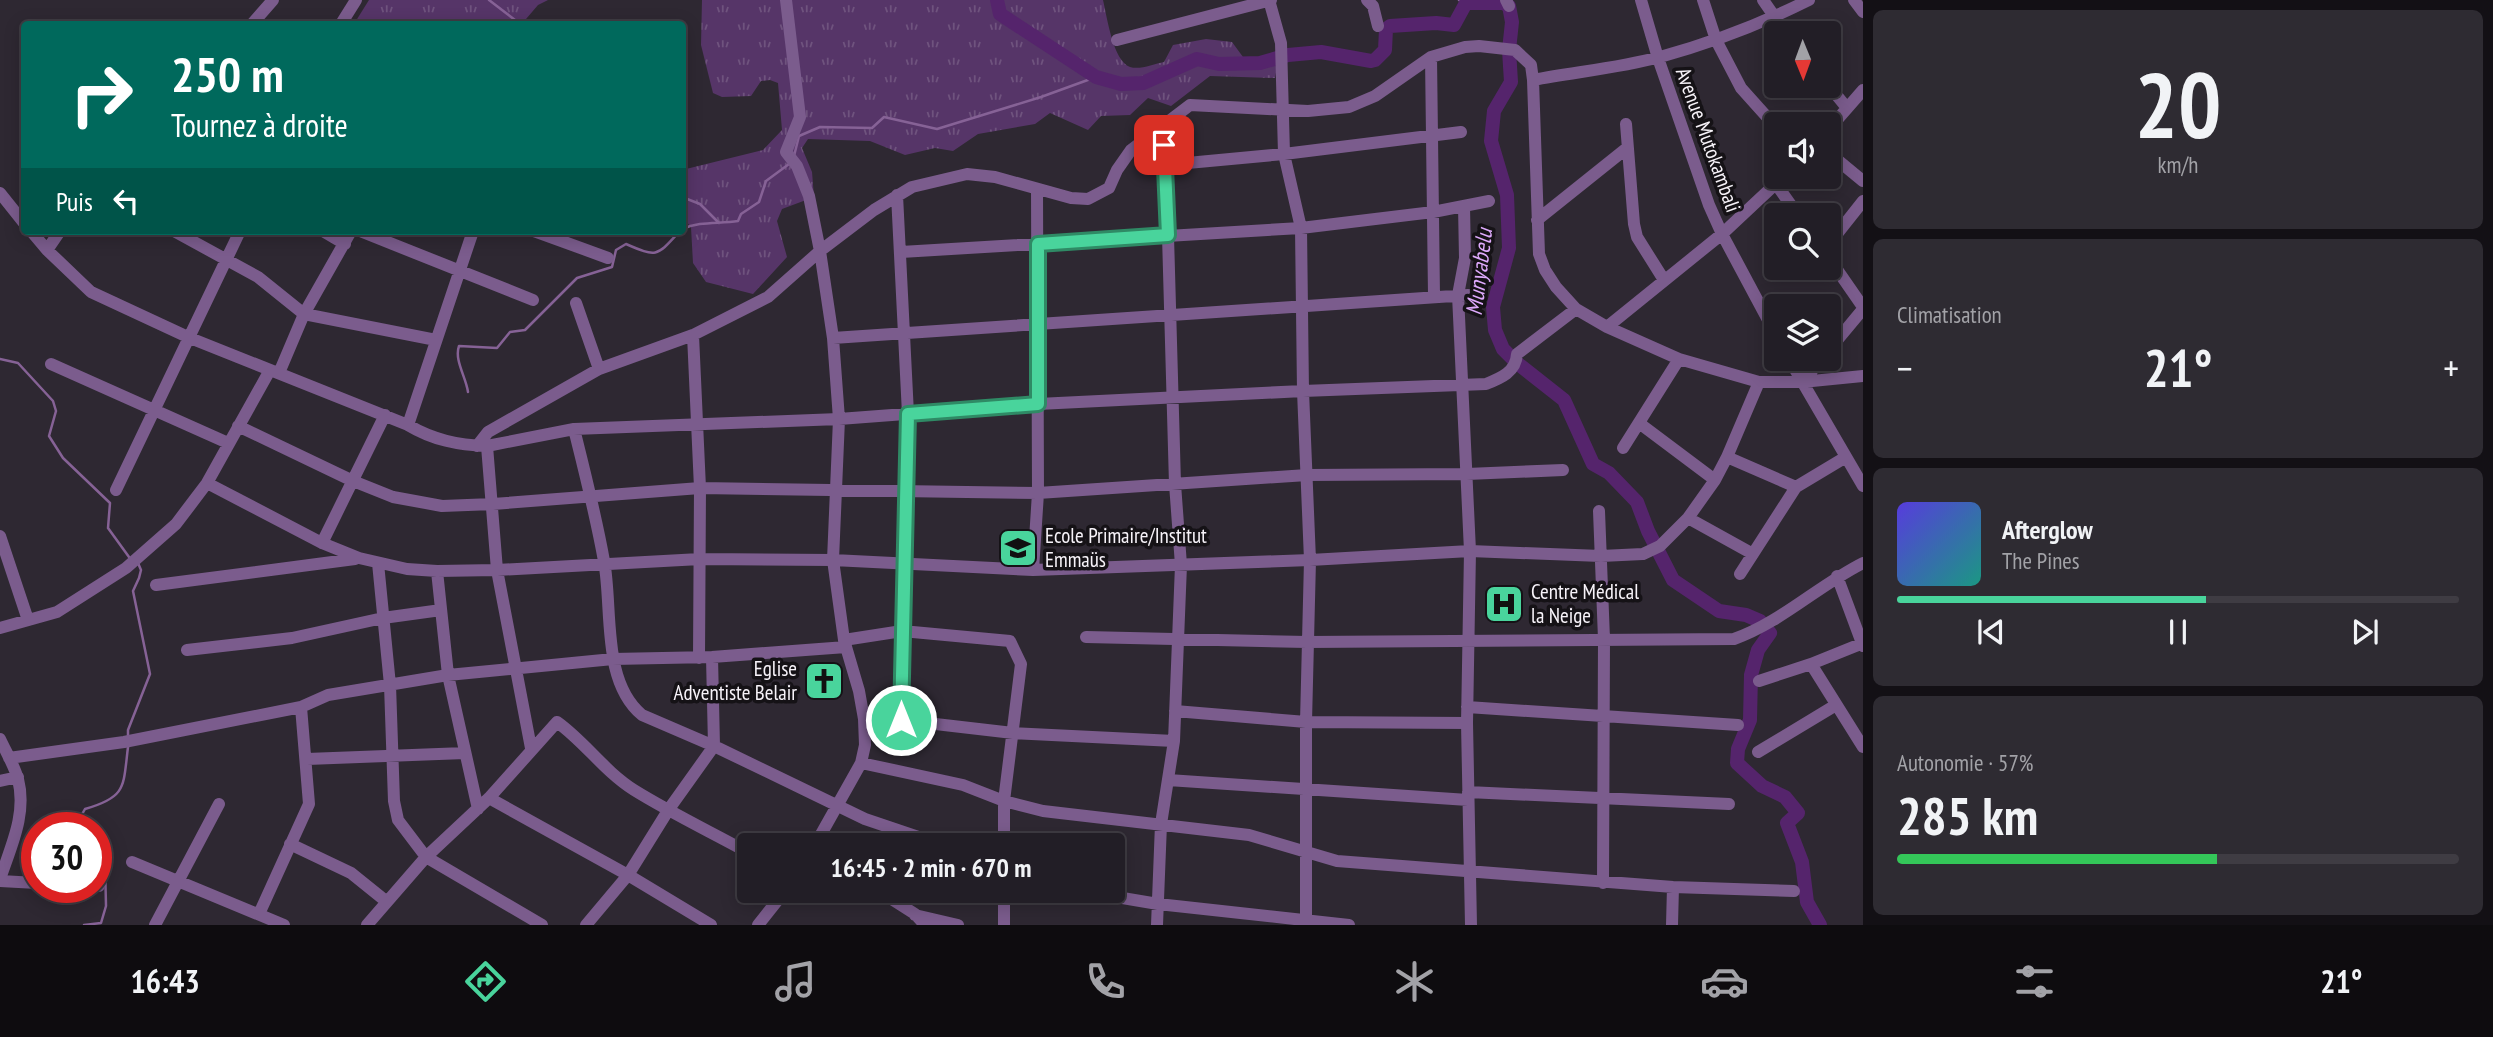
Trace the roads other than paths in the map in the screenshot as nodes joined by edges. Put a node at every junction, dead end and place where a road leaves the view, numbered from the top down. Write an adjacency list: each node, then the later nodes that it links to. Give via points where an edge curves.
1 (273, 0): 13 (street)
2 (356, 0): 14 (street)
3 (786, 0): 63 (street, via 800,117 786,152 809,196)
4 (1270, 0): 17 (street); 25 (street, via 1282,57)
5 (1367, 0): 16 (street)
6 (1641, 0): 20 (street, Avenue Mutokambali)
7 (1703, 0): 18 (street)
8 (1763, 0): 12 (street)
9 (1810, 0): 12 (street)
10 (1854, 0): 11 (street)
11 (1863, 12)
12 (1773, 18): 15 (street); 18 (street)
13 (255, 21)
14 (343, 21)
15 (1776, 21)
16 (1378, 26)
17 (1117, 40)
18 (1716, 40): 20 (street); 26 (street, via 1741,88)
19 (1431, 57): 21 (street, via 1465,47 1509,49 1531,65); 25 (street, via 1375,96 1349,107); 31 (street)
20 (1658, 58): 21 (street); 49 (street, Avenue Mutokambali)
21 (1533, 80): 46 (street)
22 (1863, 90): 24 (street)
23 (1839, 98): 24 (street)
24 (1847, 108): 27 (street)
25 (1283, 110): 29 (street, via 1190,105); 33 (street)
26 (1764, 114)
27 (1841, 115)
28 (1626, 124): 32 (street)
29 (1161, 125): 35 (street); 37 (street, via 1130,150 1109,188 1088,199)
30 (1461, 132): 31 (street)
31 (1430, 135): 33 (street); 44 (street)
32 (1627, 148): 46 (street); 69 (street, via 1637,237)
33 (1284, 154): 35 (street); 47 (street)
34 (1841, 163): 36 (street)
35 (1166, 165): 58 (street)
36 (1863, 181)
37 (1037, 188): 40 (street, via 967,174); 61 (street)
38 (1770, 189): 49 (street, Avenue Mutokambali)
39 (0, 193): 45 (street)
40 (897, 195): 63 (street); 64 (street)
41 (1489, 201): 43 (street)
42 (1863, 201): 48 (street)
43 (1464, 206): 44 (street); 70 (street)
44 (1433, 212): 47 (street); 71 (street)
45 (21, 219)
46 (1537, 220): 76 (street, via 1545,270)
47 (1301, 228): 58 (street); 74 (street)
48 (1841, 229)
49 (1722, 234): 69 (street); 77 (street, Avenue Mutokambali)
50 (34, 235): 62 (street)
51 (57, 235): 62 (street)
52 (181, 235): 66 (street)
53 (238, 235): 66 (street)
54 (330, 235): 60 (street)
55 (349, 235): 60 (street)
56 (370, 235): 67 (street)
57 (472, 235): 67 (street)
58 (1168, 235): 61 (street); 79 (street)
59 (568, 237): 65 (street)
60 (345, 244): 78 (street)
61 (1038, 244): 64 (street); 80 (street)
62 (47, 250): 85 (street, via 91,292)
63 (820, 251): 83 (street, via 768,297); 86 (street)
64 (901, 252): 82 (street)
65 (608, 258)
66 (227, 262): 78 (street, via 258,277); 85 (street)
67 (459, 270): 72 (street); 87 (street)
68 (1841, 276): 75 (street)
69 (1664, 280): 81 (street)
70 (1463, 295): 71 (street); 97 (street)
71 (1434, 296): 74 (street)
72 (533, 300)
73 (576, 303): 90 (street)
74 (1301, 305): 79 (street); 98 (street)
75 (1863, 308): 84 (street)
76 (1576, 309): 81 (street); 97 (street, via 1517,354 1517,363 1504,376 1486,384)
77 (1764, 313)
78 (304, 314): 87 (street); 93 (street)
79 (1170, 314): 80 (street); 99 (street)
80 (1037, 323): 82 (street); 100 (street)
81 (1607, 327): 88 (street)
82 (903, 334): 86 (street); 102 (street)
83 (693, 335): 90 (street); 105 (street)
84 (1841, 335)
85 (190, 338): 93 (street); 101 (street)
86 (833, 338): 104 (street)
87 (436, 340): 107 (street)
88 (1679, 359): 95 (street); 106 (street)
89 (51, 364): 101 (street)
90 (599, 369): 111 (street, via 488,432)
91 (1796, 371): 96 (street)
92 (1812, 371): 96 (street)
93 (275, 372): 103 (street); 108 (street)
94 (1863, 376): 96 (street)
95 (1759, 382): 96 (street); 113 (street)
96 (1802, 382): 114 (street)
97 (1464, 385): 98 (street); 116 (street)
98 (1303, 391): 99 (street); 117 (street)
99 (1173, 398): 100 (street); 122 (street)
100 (1038, 404): 102 (street); 128 (street)
101 (155, 411): 110 (street); 126 (street)
102 (908, 414): 104 (street); 127 (street)
103 (385, 415): 107 (street); 119 (street)
104 (839, 419): 105 (street); 125 (street)
105 (697, 423): 109 (street); 124 (street)
106 (1639, 423): 112 (street); 120 (street)
107 (408, 425): 111 (street, via 425,436)
108 (238, 426): 110 (street); 119 (street)
109 (574, 429): 111 (street); 129 (street)
110 (228, 443): 121 (street)
111 (482, 446): 130 (street)
112 (1623, 448)
113 (1727, 457): 120 (street); 123 (street)
114 (1846, 457): 118 (street); 123 (street)
115 (1563, 470): 116 (street)
116 (1467, 474): 117 (street); 135 (street)
117 (1307, 475): 122 (street); 141 (street)
118 (1861, 479)
119 (353, 481): 130 (street, via 393,497 442,506); 134 (street)
120 (1714, 481): 132 (street)
121 (207, 483): 134 (street); 155 (street, via 176,524 126,568 57,612)
122 (1175, 484): 128 (street); 146 (street)
123 (1796, 487): 136 (street)
124 (700, 488): 125 (street); 129 (street); 139 (street)
125 (835, 489): 127 (street); 140 (street)
126 (116, 490)
127 (908, 491): 128 (street); 144 (street)
128 (1038, 493): 149 (street)
129 (591, 496): 130 (street); 145 (street)
130 (493, 504): 148 (street)
131 (1600, 511): 137 (street)
132 (1688, 518): 136 (street); 137 (street, via 1656,549)
133 (0, 536): 155 (street)
134 (322, 543): 138 (street)
135 (1470, 551): 137 (street); 141 (street); 160 (street)
136 (1753, 554): 150 (street)
137 (1601, 556): 161 (street)
138 (359, 558): 143 (street); 152 (street)
139 (700, 559): 140 (street); 145 (street); 166 (street)
140 (833, 559): 144 (street); 163 (street)
141 (1310, 560): 146 (street); 162 (street)
142 (1863, 563): 151 (street)
143 (378, 564): 147 (street); 154 (street)
144 (905, 564): 149 (street); 157 (street)
145 (605, 565): 148 (street); 167 (street)
146 (1181, 565): 149 (street); 159 (street)
147 (437, 570): 148 (street); 153 (street)
148 (497, 570): 169 (street)
149 (1033, 570)
150 (1740, 574)
151 (1837, 576): 161 (street, via 1754,632 1734,639); 164 (street)
152 (156, 585)
153 (441, 610): 154 (street); 170 (street)
154 (383, 618): 165 (street, via 292,638); 172 (street)
155 (29, 620): 156 (street)
156 (0, 628)
157 (902, 631): 163 (street); 179 (street); 183 (street, via 1010,641 1021,664)
158 (1086, 637): 159 (street)
159 (1179, 639): 162 (street); 176 (street)
160 (1466, 639): 161 (street); 162 (street); 175 (street)
161 (1604, 639): 177 (street)
162 (1307, 642): 180 (street)
163 (845, 643): 166 (street); 178 (street)
164 (1862, 644): 168 (street)
165 (187, 650)
166 (705, 658): 167 (street); 186 (street)
167 (613, 659): 169 (street); 186 (street, via 626,696 642,715)
168 (1811, 664): 171 (street); 173 (street)
169 (516, 668): 170 (street); 188 (street)
170 (448, 675): 172 (street); 190 (street)
171 (1759, 681)
172 (390, 685): 174 (street, via 328,695); 191 (street)
173 (1836, 705): 187 (street); 189 (street)
174 (301, 707): 192 (street, via 124,742); 193 (street)
175 (1467, 708): 177 (street); 181 (street)
176 (1175, 711): 180 (street); 185 (street)
177 (1604, 717): 182 (street); 200 (street)
178 (864, 719): 179 (street); 194 (street)
179 (901, 720): 183 (street)
180 (1306, 722): 181 (street); 198 (street)
181 (1467, 723): 199 (street)
182 (1738, 725)
183 (1013, 733): 185 (street); 202 (street)
184 (0, 739): 192 (street)
185 (1174, 741): 196 (street)
186 (714, 746): 205 (street); 207 (street)
187 (1863, 747)
188 (531, 748): 201 (street); 207 (street, via 557,722 577,736 599,763)
189 (1758, 752)
190 (466, 753): 191 (street); 206 (street)
191 (393, 757): 193 (street); 215 (street, via 398,820)
192 (9, 758): 195 (street)
193 (307, 759): 212 (street, via 309,804)
194 (861, 763): 202 (street, via 963,785); 205 (street)
195 (18, 777): 197 (street); 219 (street, via 20,821)
196 (1168, 780): 198 (street); 208 (street)
197 (0, 781)
198 (1305, 789): 199 (street); 214 (street)
199 (1468, 796): 200 (street); 217 (street)
200 (1603, 797): 204 (street); 222 (street)
201 (489, 798): 206 (street); 218 (street)
202 (1004, 801): 208 (street, via 1043,811); 211 (street)
203 (219, 804): 220 (street)
204 (1729, 804)
205 (838, 807): 209 (street); 210 (street)
206 (478, 809): 215 (street)
207 (669, 809): 213 (street); 218 (street)
208 (1161, 824): 214 (street, via 1249,835); 230 (street)
209 (822, 833)
210 (906, 833)
211 (1004, 833)
212 (290, 844): 226 (street, via 351,873); 232 (street)
213 (737, 846)
214 (1305, 853): 217 (street, via 1337,861); 233 (street)
215 (426, 857): 226 (street); 237 (street)
216 (132, 862): 220 (street)
217 (1470, 871): 222 (street); 246 (street)
218 (628, 875): 238 (street); 239 (street)
219 (0, 880): 221 (street)
220 (178, 881): 232 (street); 235 (street)
221 (21, 882)
222 (1603, 883): 223 (street)
223 (1673, 887): 224 (street); 247 (street)
224 (1794, 891)
225 (1125, 899): 230 (street)
226 (387, 902): 236 (street)
227 (775, 903): 240 (street)
228 (898, 903): 231 (street)
229 (1004, 903): 243 (street)
230 (1158, 905): 233 (street); 244 (street)
231 (915, 914): 241 (street); 242 (street)
232 (259, 915): 234 (street)
233 (1313, 921): 245 (street)
234 (278, 924)
235 (155, 925)
236 (367, 925)
237 (542, 925)
238 (586, 925)
239 (711, 925)
240 (758, 925)
241 (925, 925)
242 (958, 925)
243 (1004, 925)
244 (1157, 925)
245 (1349, 925)
246 (1471, 925)
247 (1672, 925)

